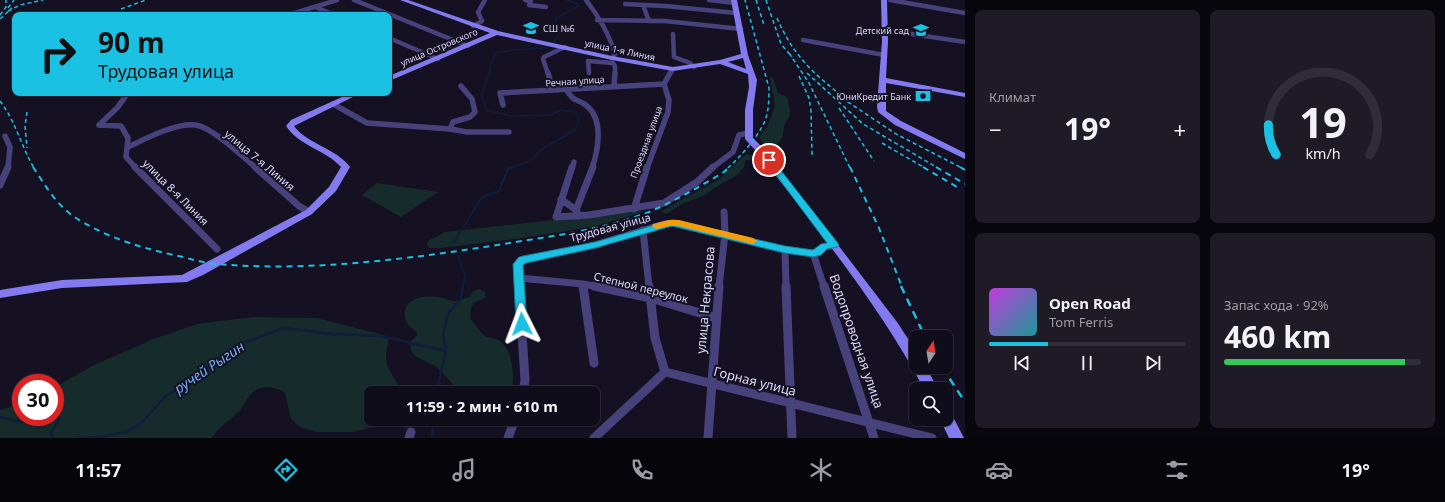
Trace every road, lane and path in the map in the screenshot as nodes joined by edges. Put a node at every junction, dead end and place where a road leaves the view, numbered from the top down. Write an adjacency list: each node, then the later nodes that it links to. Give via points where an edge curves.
1 (337, 0): 14 (street)
2 (354, 0): 17 (street)
3 (402, 0): 23 (street, улица 1-я Линия)
4 (485, 0): 23 (street, улица Островского, via 478,12 482,21)
5 (525, 0): 13 (street, via 531,1 529,5)
6 (586, 0): 21 (street, via 592,6)
7 (709, 0): 10 (street)
8 (884, 0): 25 (street)
9 (890, 0): 18 (street)
10 (734, 1): 19 (street)
11 (625, 4): 12 (street)
12 (643, 5): 19 (street); 22 (street)
13 (546, 6)
14 (315, 7): 15 (street); 16 (street)
15 (298, 12)
16 (328, 12)
17 (384, 12)
18 (965, 12)
19 (736, 13): 24 (street)
20 (392, 15): 31 (street)
21 (597, 20): 22 (street); 36 (street, via 615,52)
22 (649, 21): 24 (street)
23 (473, 26): 26 (street, улица 1-я Линия)
24 (741, 30): 33 (street)
25 (885, 30): 30 (street); 34 (street)
26 (496, 33): 31 (street, улица Островского); 32 (street, улица 1-я Линия)
27 (673, 34): 38 (street, via 674,57)
28 (392, 39): 35 (street)
29 (803, 40): 34 (street)
30 (965, 42)
31 (468, 46): 35 (street, улица Островского)
32 (562, 47): 36 (street, улица 1-я Линия); 48 (street, via 543,58)
33 (746, 55): 37 (street); 41 (street)
34 (884, 55): 43 (street)
35 (438, 58): 42 (street, улица Островского)
36 (612, 58): 39 (street, улица 1-я Линия)
37 (721, 62): 38 (street); 41 (street)
38 (694, 67): 39 (street)
39 (673, 69): 44 (street)
40 (589, 73): 46 (street, via 588,61 613,63)
41 (751, 73): 57 (street)
42 (392, 76)
43 (883, 80): 49 (street); 59 (street, via 882,112 898,123)
44 (664, 84): 46 (street, Речная улица); 63 (street, Проездная улица, via 669,97 668,114 643,176)
45 (461, 86): 54 (street, via 472,99 475,112 453,122)
46 (614, 86): 47 (street, Речная улица)
47 (566, 89): 48 (street, Речная улица); 66 (street, via 575,100 588,107 596,122 599,143)
48 (553, 90): 53 (street, Речная улица, via 500,93)
49 (965, 95)
50 (126, 96): 58 (street, улица 8-я Линия, via 99,124 121,126 127,135)
51 (350, 96): 52 (street)
52 (333, 104): 54 (street, via 367,123); 64 (street, via 290,126 293,132 324,149 346,167 333,189)
53 (503, 106)
54 (450, 129): 55 (street, via 467,132)
55 (509, 132)
56 (5, 136): 61 (street, via 11,148 8,169)
57 (751, 139): 63 (street, via 737,136 733,152 688,188 664,203); 69 (street)
58 (128, 148): 64 (street, улица 7-я Линия, via 169,131 197,125 231,147); 70 (street, улица 8-я Линия, via 126,157 129,161)
59 (965, 156)
60 (574, 162): 62 (street)
61 (0, 184)
62 (561, 199): 66 (street); 66 (street, via 556,217)
63 (634, 209): 66 (street)
64 (309, 212): 75 (street, via 184,279 62,284)
65 (724, 212): 68 (street, улица Некрасова)
66 (577, 213)
67 (643, 230): 68 (street, Трудовая улица, via 674,223); 73 (street, Трудовая улица, via 595,245 523,260 518,264); 76 (street)
68 (725, 234): 71 (street, Трудовая улица); 77 (street, улица Некрасова)
69 (834, 245): 72 (street, via 824,247); 78 (street)
70 (217, 249)
71 (785, 250): 72 (street, Трудовая улица); 83 (street)
72 (813, 254): 84 (street, Водопроводная улица)
73 (519, 278): 74 (street, Степной переулок); 82 (street, Трудовая улица, via 525,369)
74 (583, 284): 76 (street, Степной переулок); 79 (street, Степной переулок)
75 (0, 294)
76 (651, 298): 77 (street, Степной переулок); 80 (street, via 655,338)
77 (716, 318): 81 (street, улица Некрасова)
78 (909, 351)
79 (594, 363)
80 (666, 372): 81 (street, Горная улица); 88 (street)
81 (711, 384): 83 (street, Горная улица); 89 (street, улица Некрасова)
82 (524, 386)
83 (791, 404): 84 (street, Горная улица); 90 (street)
84 (870, 423): 91 (street, Водопроводная улица); 92 (street, Горная улица)
85 (512, 426): 87 (street)
86 (950, 426): 93 (street)
87 (508, 438)
88 (594, 438)
89 (708, 438)
90 (792, 438)
91 (874, 438)
92 (932, 438)
93 (957, 438)

